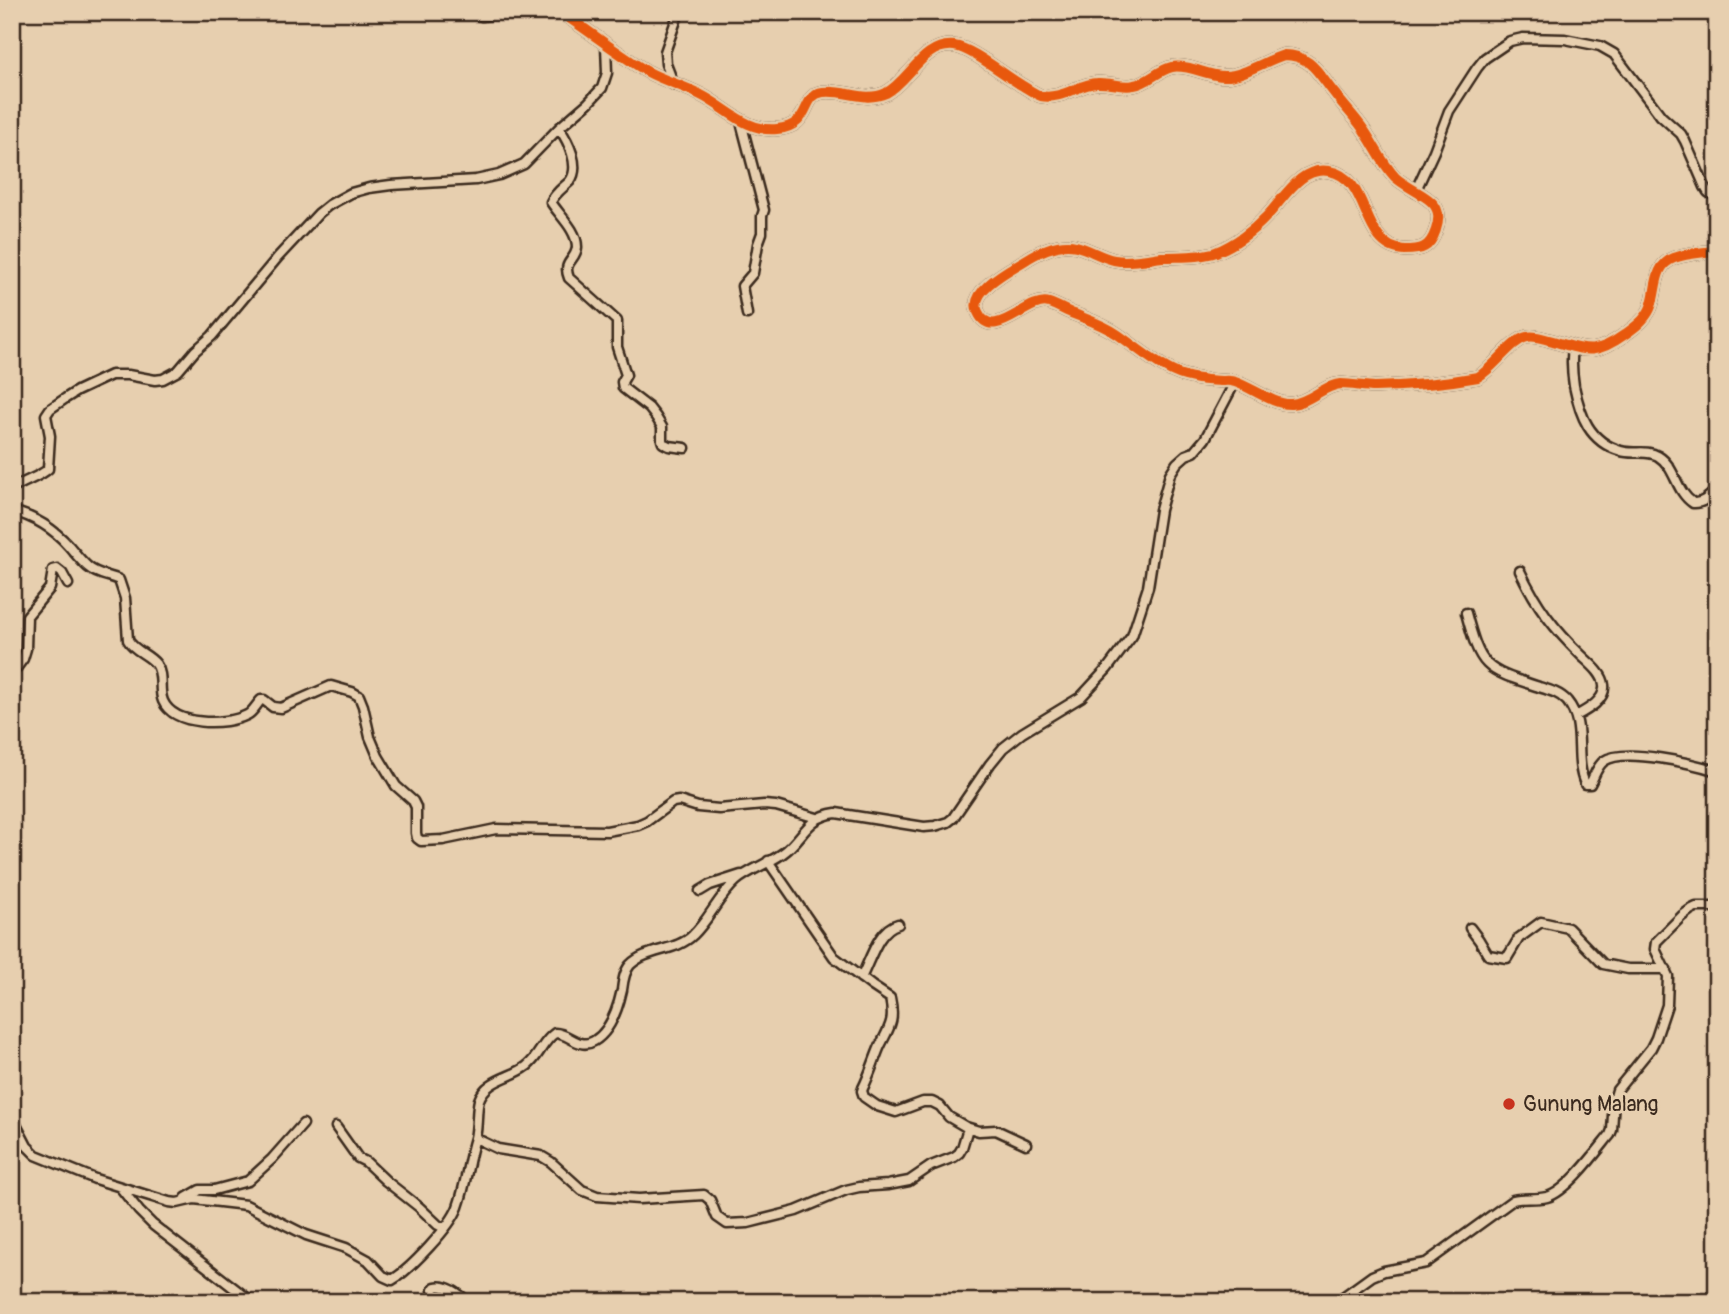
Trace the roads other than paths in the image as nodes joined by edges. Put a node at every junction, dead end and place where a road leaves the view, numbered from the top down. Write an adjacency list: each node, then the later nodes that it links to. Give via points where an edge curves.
1 (472, 12): 2 (street)
2 (501, 12)
3 (560, 12): 5 (street)
4 (679, 12): 6 (street, via 666,52)
5 (606, 45): 6 (street); 8 (street, via 607,73 602,88)
6 (674, 85): 7 (street, via 693,91)
7 (741, 122): 9 (street, via 766,129 789,127 798,122 814,95 822,92 859,97 885,93 930,53 952,46 965,49 1044,96 1099,82 1134,86 1177,66 1230,76 1293,55 1318,71 1394,175); 12 (street, via 764,211 753,273 742,286)
8 (559, 128): 15 (street, via 571,149 573,172 551,202 576,243 566,266 569,278 617,321 617,347 626,375 623,388 656,417 663,443); 16 (street, via 524,164 499,175 369,188 329,205 178,371 155,380 111,375 50,409 46,415 48,468)
9 (1415, 192): 10 (street, via 1449,111 1485,58 1510,41 1555,38 1600,46 1618,58 1656,110 1681,134 1704,187); 14 (street, via 1430,200 1438,213 1431,242 1419,249 1400,250 1385,243 1350,182 1325,170 1302,177 1265,219 1215,252 1126,261 1076,246 1049,248 977,296 978,312 990,323 1006,321 1033,303 1046,301 1099,323 1173,372)
10 (1717, 197)
11 (1717, 251): 13 (street, via 1667,262 1642,320 1604,347 1593,351)
12 (747, 314)
13 (1573, 348): 14 (street, via 1527,337 1478,377 1391,386 1341,384 1294,404 1281,403); 17 (street, via 1576,400 1583,420 1604,444 1625,453 1659,456 1693,503)
14 (1235, 382): 25 (street, via 1205,439 1170,474 1148,587 1133,634 1083,695 1010,741 948,822 924,827 836,813)
15 (685, 448)
16 (12, 489)
17 (1717, 489)
18 (12, 511): 25 (street, via 50,528 94,572 119,580 128,640 158,667 163,702 176,715 197,721 237,718 250,713 261,700 281,708 328,686 356,694 378,756 416,807 415,834 421,841 496,829 607,831 638,825 676,801 719,809 776,806)
19 (1520, 571): 23 (street, via 1541,611 1598,672 1604,685 1598,701)
20 (68, 584): 22 (street, via 61,571 53,570 50,588 27,616 26,649)
21 (1466, 613): 23 (street, via 1485,664 1561,695)
22 (12, 674)
23 (1576, 716): 24 (street, via 1585,784 1613,757 1664,758)
24 (1717, 771)
25 (817, 818): 26 (street, via 787,850)
26 (768, 861): 27 (street); 33 (street, via 830,951)
27 (747, 873): 28 (street); 40 (street, via 723,895 692,936 628,968 616,1012 598,1039 582,1044 555,1033 525,1068 486,1088)
28 (700, 891)
29 (1717, 906): 32 (street, via 1693,908 1660,938 1655,947)
30 (898, 924): 33 (street, via 882,934)
31 (1470, 928): 32 (street, via 1488,955 1507,958 1519,938 1541,922 1568,928 1603,964)
32 (1666, 969): 48 (street, via 1667,1005 1656,1038 1617,1090 1611,1135 1586,1165 1556,1194 1513,1200 1426,1263 1372,1276)
33 (861, 978): 39 (street, via 889,996 892,1014 862,1091 864,1097 896,1112 933,1102)
34 (12, 1099): 35 (street)
35 (12, 1108)
36 (12, 1117): 42 (street, via 36,1155)
37 (303, 1124): 43 (street, via 248,1181 200,1190)
38 (336, 1127): 44 (street, via 358,1158)
39 (968, 1128): 40 (street, via 959,1153 909,1181 859,1187 796,1211 732,1224 717,1217 704,1195 597,1196 541,1156 504,1151); 41 (street, via 996,1130)
40 (475, 1138): 44 (street, via 459,1204)
41 (1026, 1144)
42 (119, 1186): 43 (street); 45 (street, via 153,1225)
43 (177, 1203): 44 (street, via 194,1199 246,1205 306,1235 346,1248 392,1280)
44 (444, 1228)
45 (251, 1302)
46 (439, 1302): 47 (street, via 433,1292 440,1286)
47 (467, 1302)
48 (1336, 1302)

